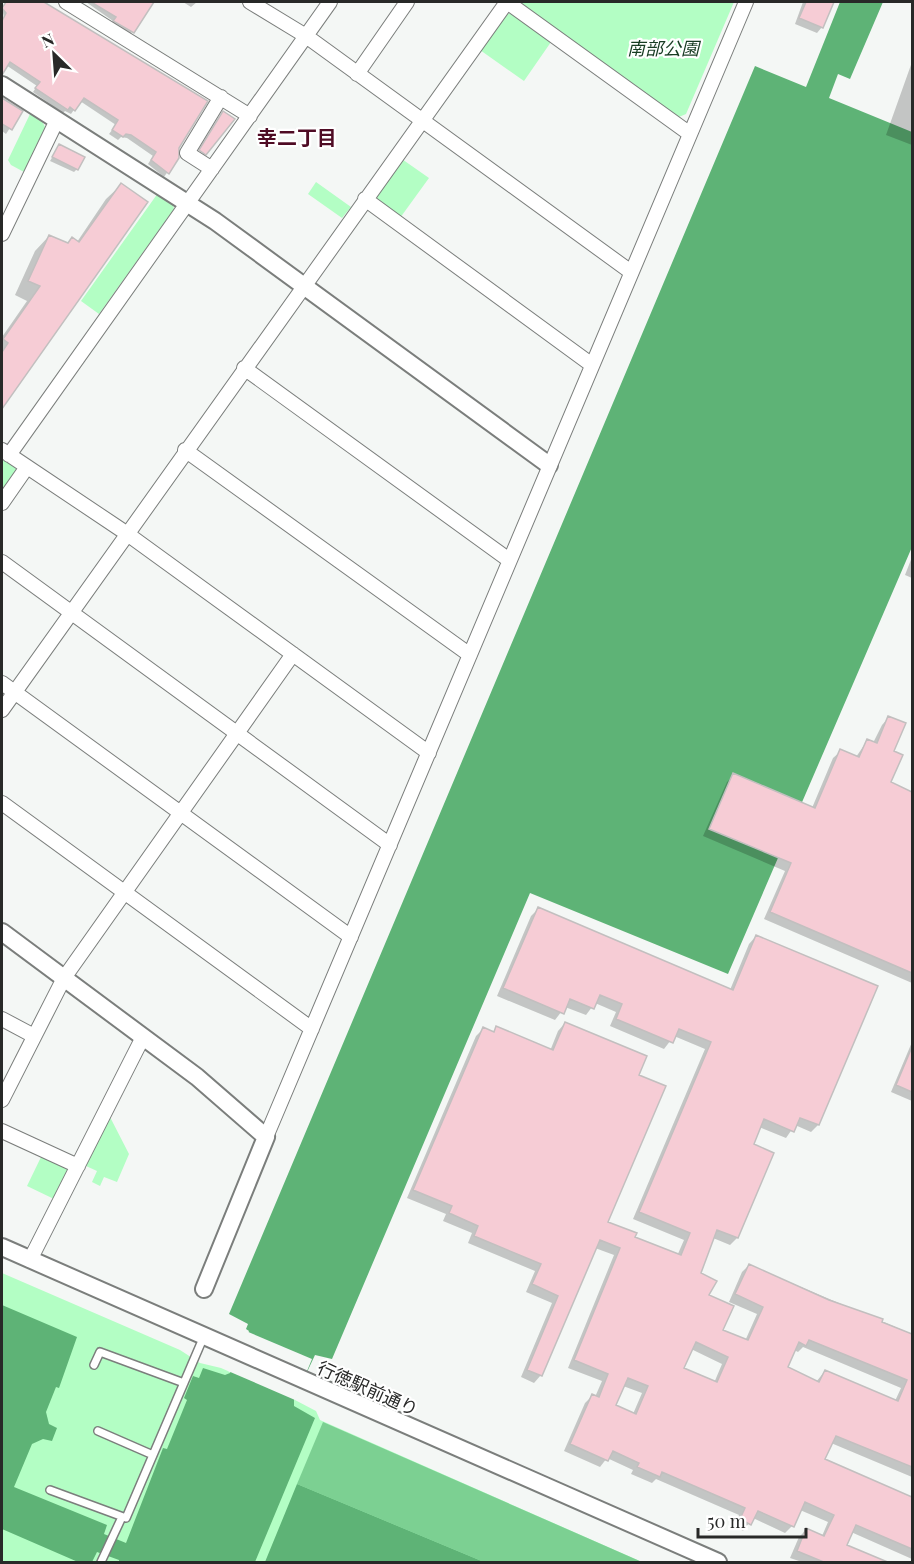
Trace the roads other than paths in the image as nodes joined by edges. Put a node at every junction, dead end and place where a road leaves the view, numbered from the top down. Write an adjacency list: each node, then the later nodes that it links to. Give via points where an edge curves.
1 (66, 2): 9 (street)
2 (250, 2): 6 (street)
3 (330, 2): 6 (street)
4 (407, 2): 7 (street)
5 (746, 2): 13 (street)
6 (306, 36): 7 (street); 10 (street)
7 (357, 74): 12 (street)
8 (2, 85): 11 (street)
9 (221, 97): 10 (street); 14 (street, via 187,153)
10 (250, 116): 14 (street)
11 (57, 120): 16 (street); 17 (street)
12 (422, 120): 13 (street, via 507,2); 15 (street); 18 (street)
13 (690, 134): 18 (street)
14 (212, 169): 16 (street)
15 (365, 199): 19 (street); 20 (street)
16 (186, 202): 19 (street); 23 (street)
17 (2, 234)
18 (631, 272): 20 (street)
19 (303, 285): 21 (street); 24 (street)
20 (592, 364): 24 (street)
21 (244, 368): 22 (street); 28 (street)
22 (185, 450): 27 (street); 32 (street)
23 (5, 452): 25 (street)
24 (549, 465): 28 (street)
25 (27, 467): 26 (street); 27 (street)
26 (2, 503)
27 (126, 533): 30 (street); 31 (street)
28 (509, 560): 32 (street)
29 (2, 562): 30 (street)
30 (71, 612): 34 (street); 36 (street)
31 (293, 654): 36 (street); 37 (street)
32 (470, 655): 37 (street)
33 (2, 683): 34 (street)
34 (14, 692): 35 (street); 39 (street)
35 (2, 710)
36 (237, 734): 39 (street); 40 (street)
37 (429, 753): 40 (street)
38 (2, 803): 41 (street)
39 (181, 813): 41 (street); 43 (street)
40 (390, 845): 43 (street)
41 (124, 892): 44 (street); 46 (street)
42 (2, 932): 44 (street)
43 (351, 938): 46 (street)
44 (64, 978): 47 (street); 48 (street)
45 (2, 1019): 47 (street)
46 (312, 1029): 51 (street)
47 (34, 1036): 49 (street)
48 (143, 1037): 51 (street, via 197,1077); 52 (street)
49 (2, 1100)
50 (2, 1131): 52 (street)
51 (266, 1137): 55 (street)
52 (78, 1166): 54 (street)
53 (2, 1247): 54 (street, 行徳駅前通り)
54 (30, 1260): 56 (street, 行徳駅前通り)
55 (204, 1289)
56 (204, 1336): 58 (lane); 64 (street, 行徳駅前通り)
57 (94, 1365): 58 (lane, via 100,1352)
58 (184, 1383): 60 (lane)
59 (98, 1431): 60 (lane)
60 (153, 1455): 62 (lane, via 126,1518)
61 (50, 1490): 62 (lane)
62 (122, 1517): 63 (lane)
63 (102, 1560)
64 (718, 1563)

